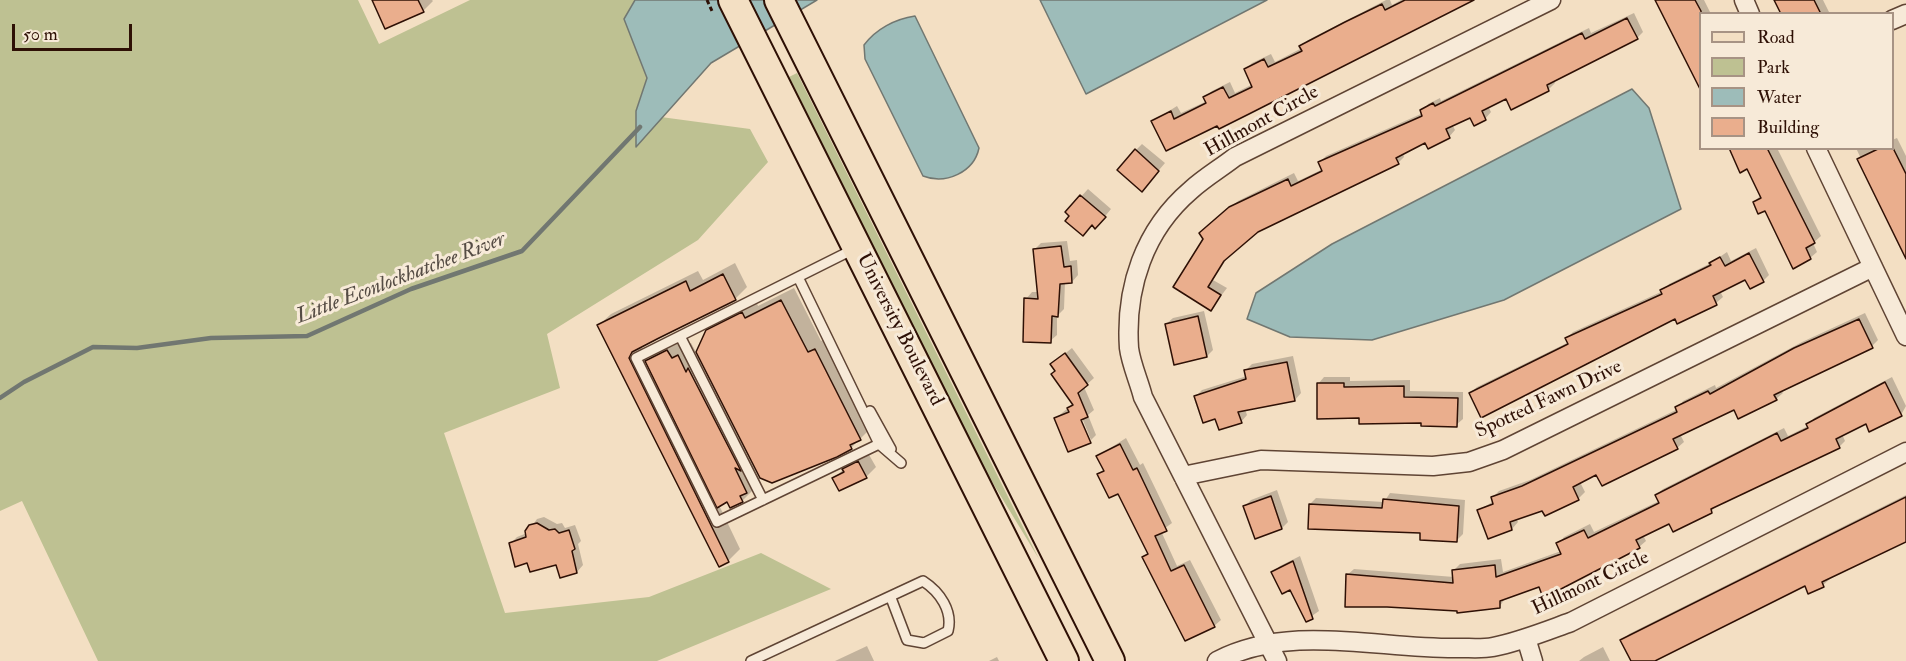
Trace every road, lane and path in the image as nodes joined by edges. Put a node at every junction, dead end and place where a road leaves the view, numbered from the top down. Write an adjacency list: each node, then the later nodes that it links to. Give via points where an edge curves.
1 (733, 0): 5 (main road, University Boulevard)
2 (779, 0): 21 (main road, University Boulevard)
3 (1551, 0): 13 (street, Hillmont Circle, via 1236,157 1190,191 1160,225 1139,260 1130,305 1129,350 1143,397)
4 (1817, 150): 6 (street)
5 (857, 248): 7 (lane); 18 (main road, University Boulevard)
6 (1873, 267): 9 (street); 13 (street, Spotted Fawn Drive, via 1512,445 1469,462 1433,466 1261,460)
7 (798, 277): 8 (lane); 10 (lane)
8 (680, 336): 14 (lane); 14 (lane, via 636,358 717,522)
9 (1906, 336)
10 (848, 378): 11 (lane); 11 (lane, via 858,386 900,463)
11 (879, 444): 14 (lane)
12 (1906, 452): 16 (street, Hillmont Circle, via 1571,622)
13 (1183, 476): 17 (street, Hillmont Circle)
14 (763, 500)
15 (891, 598): 15 (lane, via 923,581 945,606 951,619 948,631 924,643 907,640); 19 (lane, via 826,624)
16 (1526, 638): 17 (street, Hillmont Circle, via 1492,647 1429,649 1312,639); 24 (street)
17 (1268, 644): 22 (street, Hillmont Circle); 23 (street)
18 (1064, 657)
19 (765, 658): 20 (lane)
20 (751, 661)
21 (1110, 661)
22 (1217, 661)
23 (1277, 661)
24 (1533, 661)

